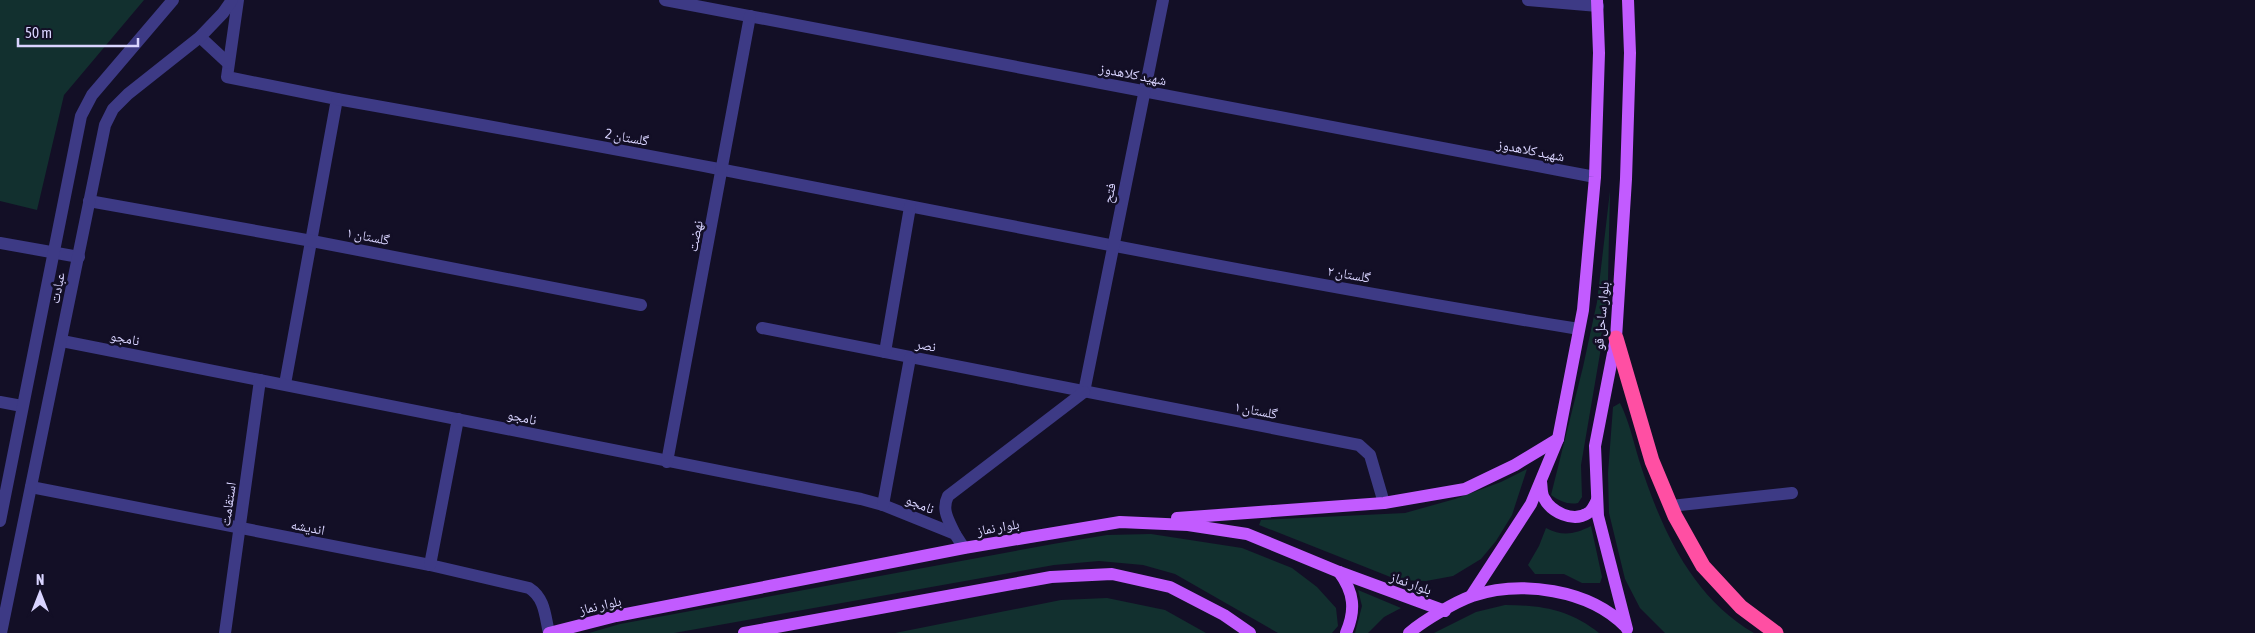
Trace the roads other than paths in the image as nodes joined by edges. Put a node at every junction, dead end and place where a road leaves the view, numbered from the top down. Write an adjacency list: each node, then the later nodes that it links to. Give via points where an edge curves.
1 (173, 0): 21 (street, عبادت, via 92,95 81,116)
2 (232, 0): 10 (street, عبادت)
3 (238, 0): 11 (street)
4 (666, 0): 9 (street, شهید کلاهدوز)
5 (1163, 0): 12 (street, فتح)
6 (1528, 0): 8 (street)
7 (1628, 0): 26 (main road, بلوار ساحل قو, via 1630,53 1626,169)
8 (1598, 3): 15 (main road, بلوار ساحل قو)
9 (750, 16): 12 (street, شهید کلاهدوز); 14 (street, نهضت)
10 (200, 37): 11 (street); 16 (street, عبادت, via 113,109 105,125)
11 (228, 62): 13 (street, گلستان 2, via 226,74 229,79)
12 (1145, 91): 15 (street, شهید کلاهدوز); 20 (street, فتح)
13 (337, 99): 14 (street, گلستان 2); 18 (street)
14 (723, 169): 17 (street, گلستان 2); 37 (street, نهضت)
15 (1595, 177): 25 (main road, بلوار ساحل قو)
16 (89, 201): 18 (street, گلستان ۱); 22 (street, عبادت)
17 (910, 207): 20 (street, گلستان ۲); 28 (street)
18 (312, 240): 23 (street, گلستان ۱); 31 (street)
19 (0, 243): 21 (street)
20 (1113, 246): 25 (street, گلستان ۲); 32 (street, فتح)
21 (53, 253): 22 (street); 34 (street, عبادت)
22 (79, 257): 27 (street, عبادت)
23 (641, 305)
24 (762, 328): 28 (street, نصر)
25 (1579, 329): 36 (main road, بلوار ساحل قو)
26 (1616, 338): 41 (main road, بلوار ساحل قو, via 1595,446); 44 (highway, via 1652,461)
27 (62, 341): 30 (street, نامجو); 39 (street, عبادت)
28 (885, 352): 29 (street, نصر)
29 (910, 358): 32 (street, نصر); 43 (street)
30 (260, 380): 31 (street, نامجو); 47 (street, استقامت)
31 (285, 384): 35 (street, نامجو)
32 (1084, 392): 42 (street, گلستان ۱, via 1359,445 1370,455); 48 (street, via 948,496 944,512)
33 (0, 402): 34 (street)
34 (22, 406): 45 (street, عبادت)
35 (453, 418): 37 (street, نامجو); 50 (street)
36 (1558, 439): 38 (main road, بلوار ساحل قو); 42 (main road, via 1515,465 1465,489)
37 (667, 462): 43 (street, نامجو)
38 (1541, 479): 41 (main road, via 1542,495 1550,508 1565,515 1590,513); 52 (main road, بلوار ساحل قو, via 1531,504)
39 (31, 487): 47 (street, اندیشه); 55 (street, عبادت)
40 (1792, 493): 44 (street)
41 (1597, 500): 54 (main road, بلوار ساحل قو, via 1598,516)
42 (1384, 503): 46 (main road)
43 (882, 505): 48 (street, نامجو)
44 (1671, 506): 62 (highway, via 1703,566 1740,607)
45 (0, 521)
46 (1120, 522): 49 (main road, بلوار نماز); 51 (main road, بلوار نماز, via 1188,525 1247,534)
47 (240, 529): 50 (street, اندیشه); 56 (street, استقامت)
48 (955, 534): 49 (street)
49 (964, 548): 57 (main road, بلوار نماز, via 616,616)
50 (430, 565): 57 (street, اندیشه, via 529,588 538,593)
51 (1339, 572): 53 (main road, بلوار نماز); 60 (main road, via 1352,595 1352,614)
52 (1471, 596): 53 (main road); 54 (main road, via 1508,589 1546,590 1582,599 1616,616)
53 (1444, 611): 61 (main road)
54 (1628, 631)
55 (1, 633)
56 (226, 633)
57 (549, 633)
58 (744, 633): 59 (main road, via 1052,577 1112,574 1170,587 1224,615)
59 (1250, 633)
60 (1346, 633)
61 (1409, 633)
62 (1776, 633)

